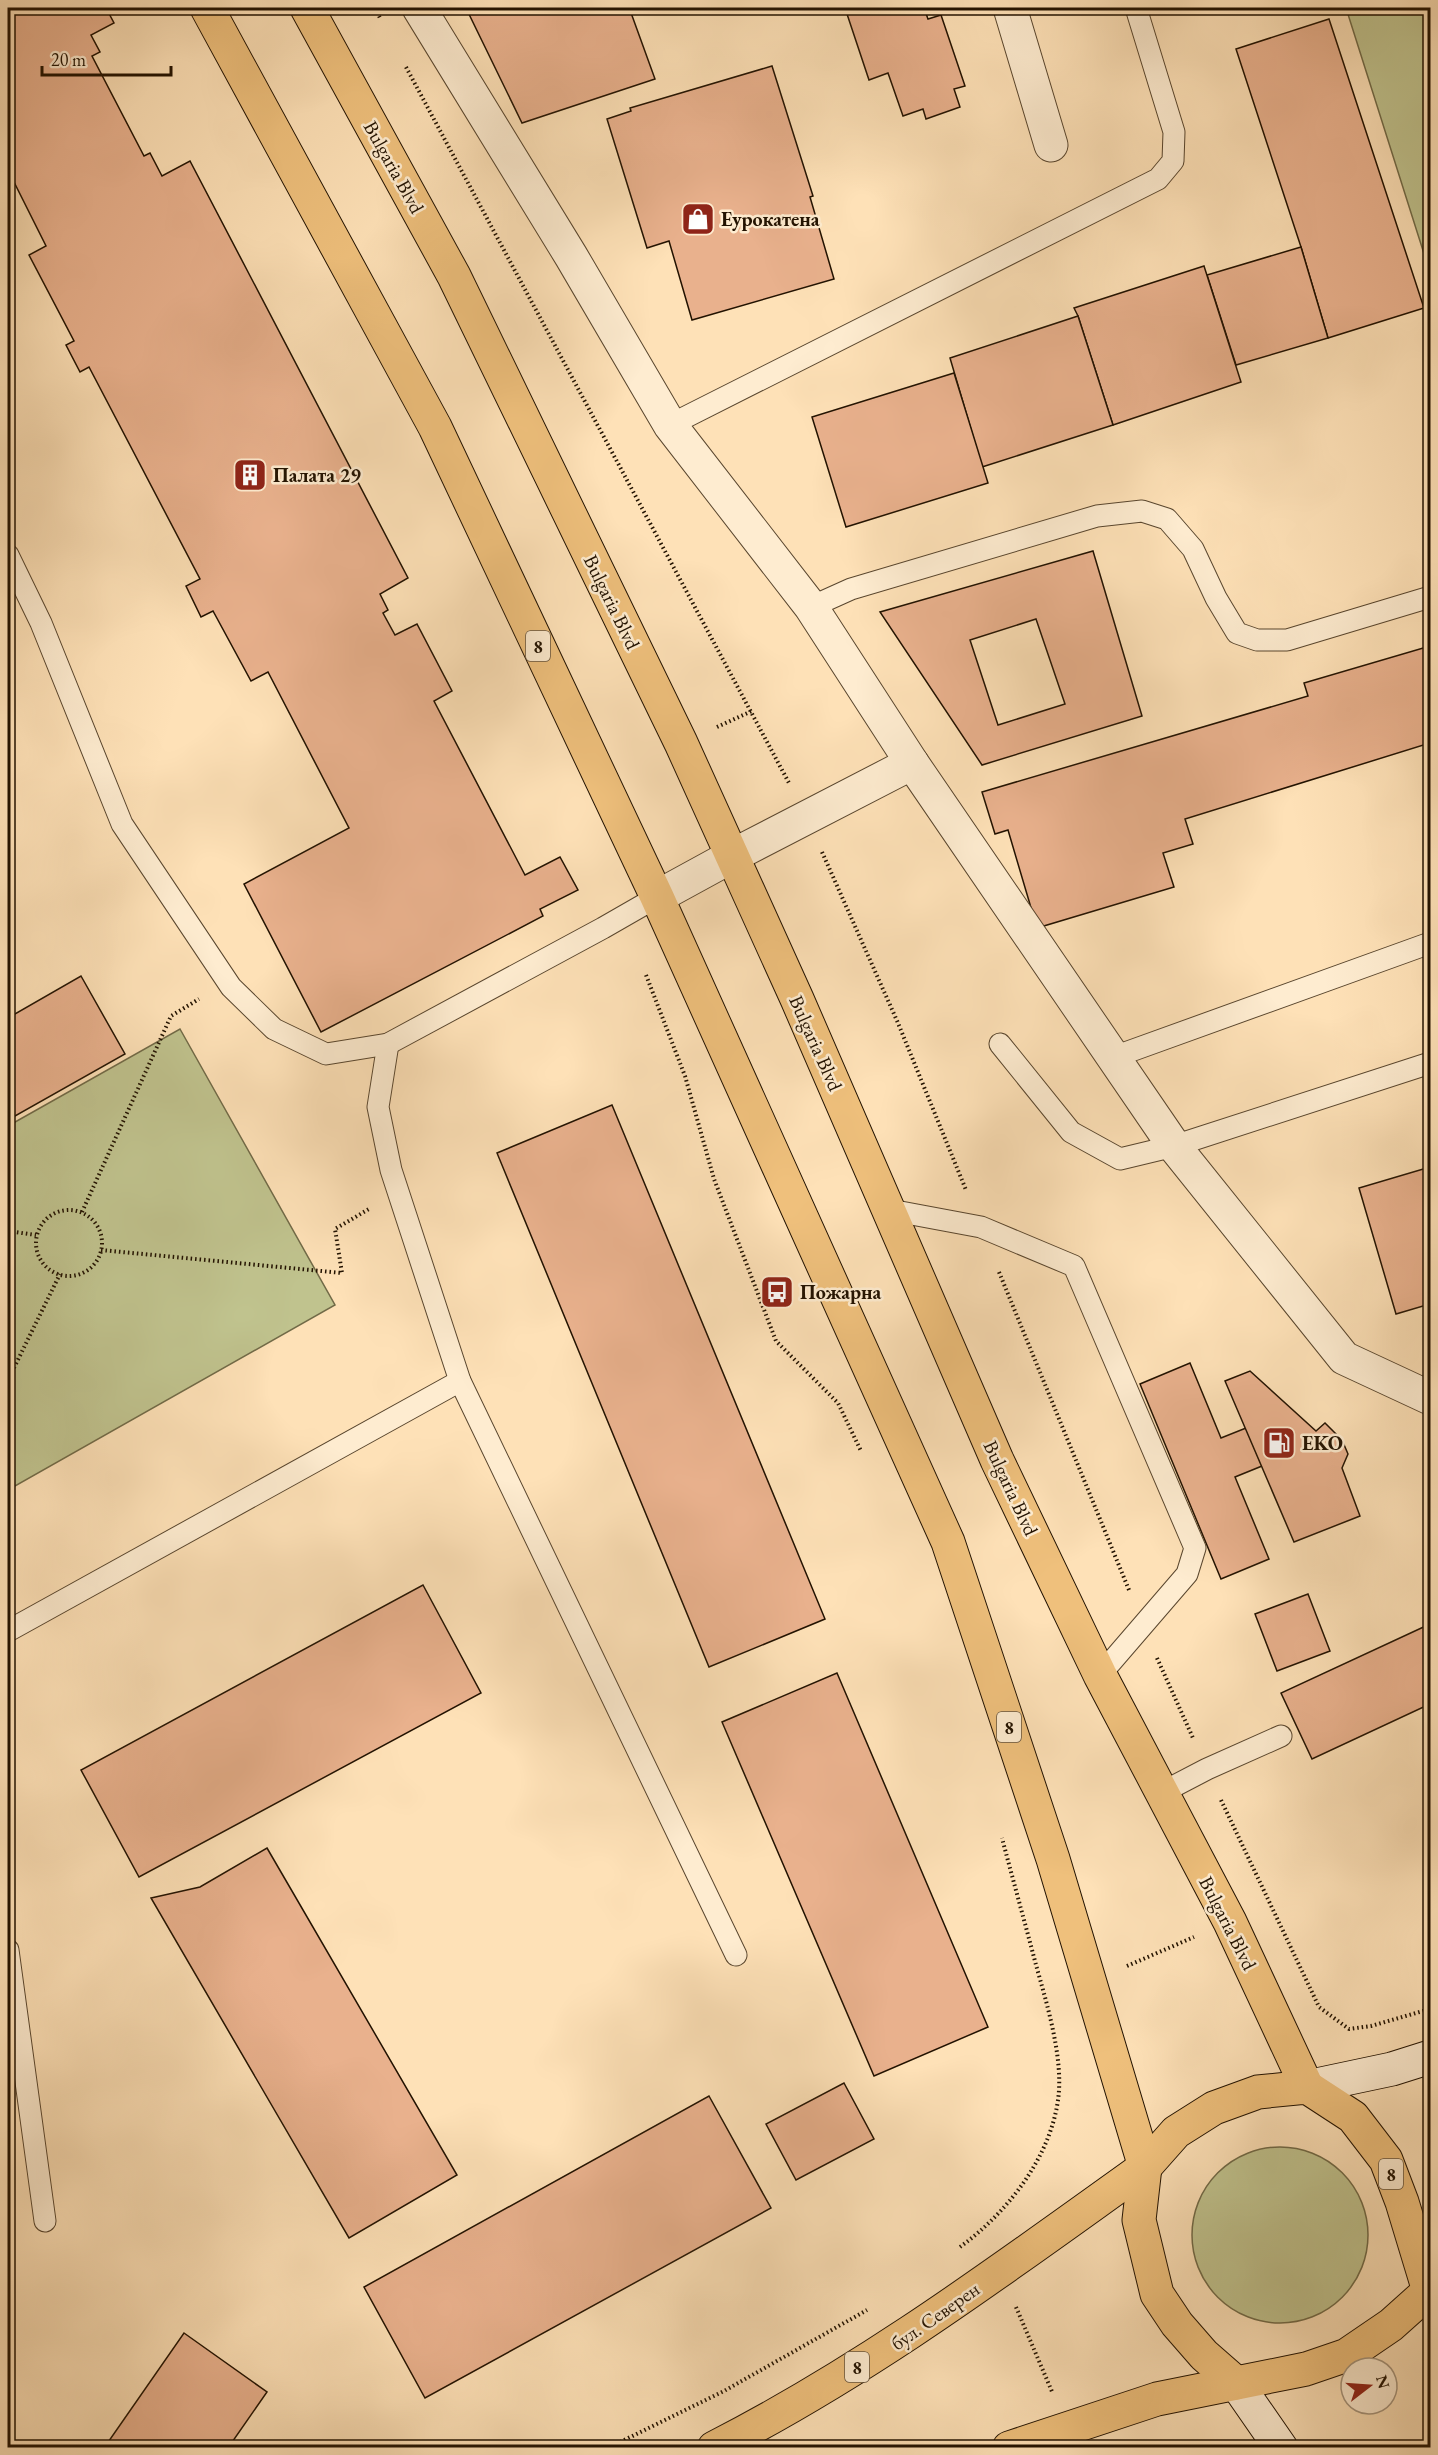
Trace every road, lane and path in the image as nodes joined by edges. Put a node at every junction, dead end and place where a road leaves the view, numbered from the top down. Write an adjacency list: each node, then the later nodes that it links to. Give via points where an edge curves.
1 (207, 8): 17 (main road, 8, via 435,427)
2 (307, 8): 16 (main road, Bulgaria Blvd, via 454,276)
3 (375, 8): 7 (path)
4 (419, 8): 10 (street)
5 (1010, 8): 9 (street)
6 (1136, 8): 10 (lane, via 1174,132 1173,161 1158,178)
7 (386, 29)
8 (402, 60): 15 (path)
9 (1051, 146)
10 (670, 425): 13 (street)
11 (8, 555): 20 (lane, via 41,623 122,824)
12 (1431, 597): 13 (lane, via 1287,640 1257,640 1237,633 1193,549 1167,519 1142,511 1097,516 851,589)
13 (811, 607): 14 (street)
14 (912, 763): 15 (street); 23 (street)
15 (806, 817): 16 (street); 29 (path, via 898,1023)
16 (732, 856): 17 (street); 27 (main road, Bulgaria Blvd)
17 (657, 897): 18 (lane); 52 (main road, 8, via 948,1542 1053,1859)
18 (623, 917): 21 (lane); 37 (path, via 685,1076 714,1179 776,1341 838,1403)
19 (1431, 943): 23 (lane)
20 (227, 981): 21 (lane, via 274,1029 326,1054); 28 (path, via 171,1016)
21 (388, 1044): 26 (lane, via 378,1107)
22 (1000, 1044): 25 (lane, via 1071,1132 1120,1159)
23 (1114, 1057): 25 (street)
24 (1431, 1063): 25 (lane)
25 (1174, 1146): 36 (street, via 1344,1358)
26 (398, 1191): 32 (path, via 335,1229 342,1273); 35 (lane)
27 (890, 1210): 29 (lane); 40 (main road, Bulgaria Blvd, via 997,1460)
28 (82, 1212): 31 (path, via 59,1211 49,1216); 32 (path, via 98,1227)
29 (981, 1227): 38 (path); 38 (lane, via 1074,1266 1195,1548 1187,1574)
30 (8, 1231): 31 (path)
31 (36, 1235): 33 (path, via 38,1256)
32 (101, 1250): 33 (path, via 89,1269 69,1276)
33 (60, 1274): 34 (path)
34 (8, 1380)
35 (460, 1381): 39 (lane); 47 (lane)
36 (1431, 1398)
37 (862, 1454)
38 (1143, 1624): 40 (lane); 42 (path)
39 (8, 1632)
40 (1101, 1675): 43 (main road, Bulgaria Blvd)
41 (1281, 1736): 42 (lane)
42 (1207, 1769): 43 (lane); 49 (path, via 1319,2007 1349,2029)
43 (1161, 1793): 51 (main road, Bulgaria Blvd, via 1230,1922)
44 (1000, 1833): 54 (path, via 1046,2002 1057,2054 1059,2098 1046,2146 1004,2207)
45 (1190, 1939): 48 (path)
46 (8, 1950): 53 (lane)
47 (736, 1955)
48 (1118, 1970)
49 (1431, 2009)
50 (1431, 2057): 51 (street)
51 (1307, 2087): 52 (main road, бул. Северен, via 1258,2092 1214,2108 1176,2132); 55 (main road, 8, via 1353,2117 1386,2160)
52 (1145, 2167): 58 (main road, via 1139,2220 1156,2294 1204,2355); 61 (main road, бул. Северен / 8, via 887,2349 780,2414)
53 (45, 2221)
54 (958, 2248)
55 (1430, 2293): 58 (main road, 8, via 1347,2355 1306,2369)
56 (1016, 2305): 59 (path)
57 (870, 2309): 60 (path, via 724,2391)
58 (1236, 2383): 62 (main road, 8, via 1157,2399); 63 (street)
59 (1056, 2399)
60 (608, 2448)
61 (714, 2448)
62 (1009, 2448)
63 (1281, 2448)

